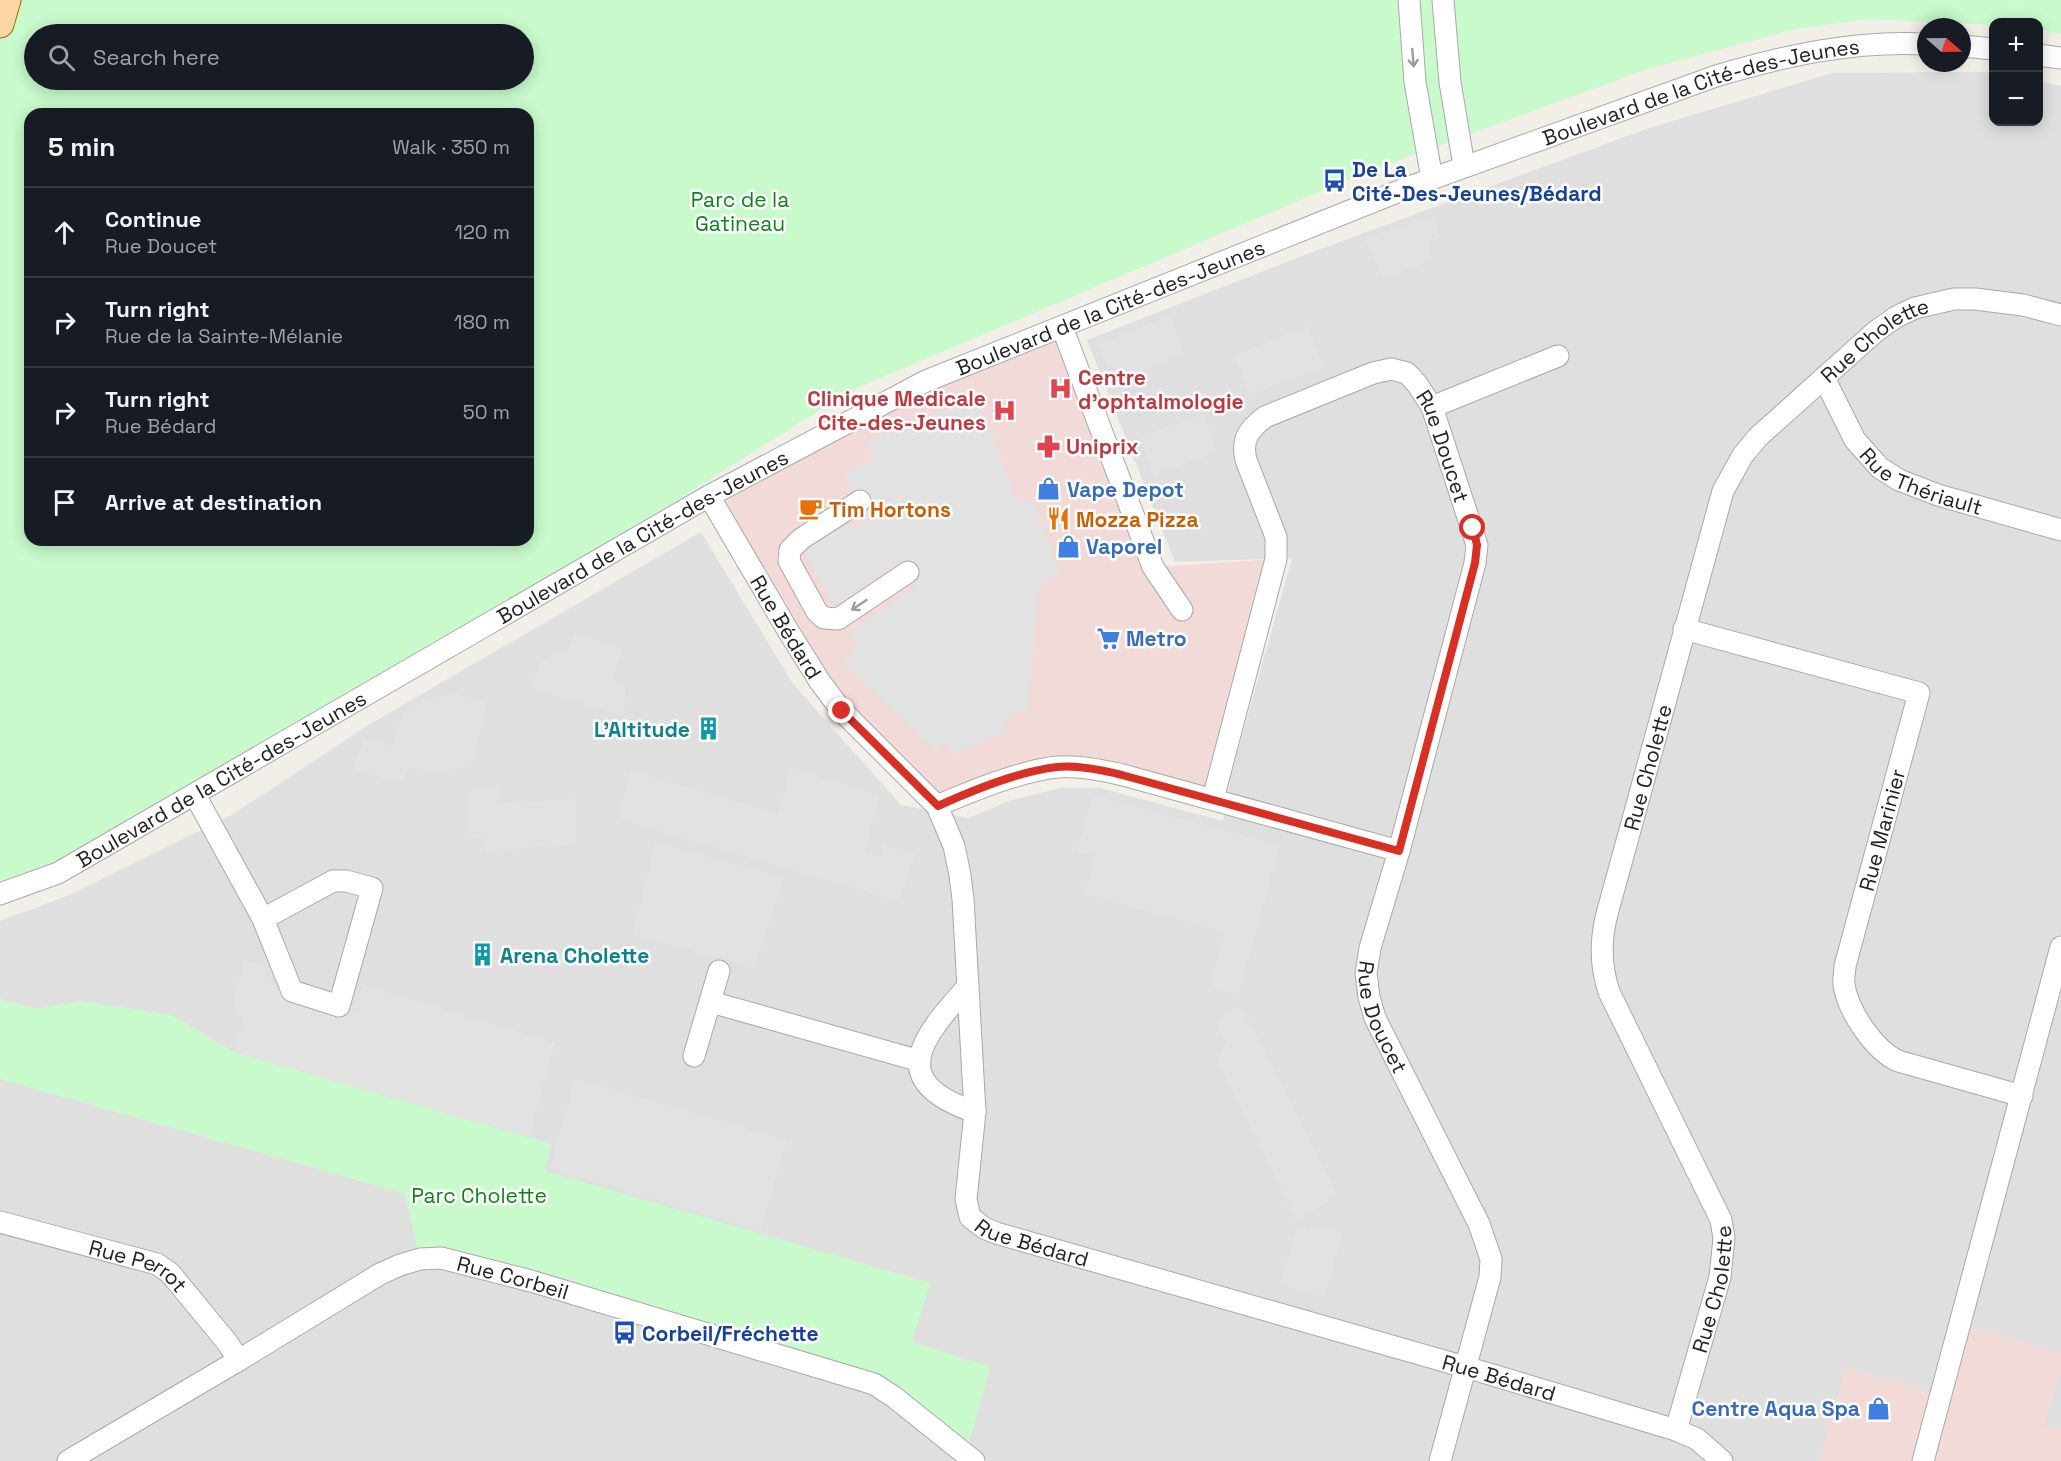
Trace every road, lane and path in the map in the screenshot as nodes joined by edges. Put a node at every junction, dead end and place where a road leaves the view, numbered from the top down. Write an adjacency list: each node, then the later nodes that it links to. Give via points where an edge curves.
1 (7, 0): 4 (main road)
2 (1409, 0): 11 (street, one-way to 11, via 1415,81)
3 (1443, 0): 10 (street, via 1450,82)
4 (0, 24)
5 (1917, 44): 10 (street, Boulevard de la Cité-des-Jeunes, via 1823,50 1756,64)
6 (1971, 47): 7 (street)
7 (1989, 49)
8 (2043, 56): 9 (street)
9 (2061, 58)
10 (1464, 166): 11 (street, Boulevard de la Cité-des-Jeunes)
11 (1432, 179): 13 (street, Boulevard de la Cité-des-Jeunes)
12 (2061, 315): 15 (street, Rue Cholette, via 2000,301 1954,299 1934,303 1896,317)
13 (1062, 327): 17 (street, Boulevard de la Cité-des-Jeunes, via 926,381); 21 (street, via 1153,567)
14 (1558, 356): 16 (street)
15 (1824, 378): 19 (street, Rue Thériault, via 1855,440 1880,468 1938,495); 22 (street, Rue Cholette, via 1758,437 1731,472)
16 (1432, 407): 24 (street, Rue Doucet, via 1407,373 1391,369 1265,417 1246,435 1246,460 1277,548); 26 (street, Rue Doucet, via 1477,545)
17 (709, 496): 23 (street, Boulevard de la Cité-des-Jeunes); 25 (street, Rue Bédard, via 785,627 842,711)
18 (860, 501): 20 (street, one-way to 18, via 838,619 824,618 817,612 789,561 790,550 801,538)
19 (2061, 530)
20 (908, 572)
21 (1182, 610)
22 (1684, 629): 35 (street, Rue Marinier, via 1920,693 1845,966 1846,994 1886,1056); 40 (street, Rue Cholette, via 1604,923 1601,953 1609,992 1720,1220 1724,1238 1720,1277)
23 (195, 795): 27 (street, Boulevard de la Cité-des-Jeunes, via 58,873); 28 (street)
24 (1214, 799): 25 (street, via 1116,773 1058,767 1022,775); 26 (street)
25 (938, 806): 31 (street, Rue Bédard, via 954,846 960,875)
26 (1399, 851): 39 (street, Rue Doucet, via 1365,973 1375,1018 1479,1224 1491,1258 1490,1277)
27 (0, 894)
28 (263, 919): 28 (street, via 292,991 339,1006 372,888 333,881)
29 (2061, 947): 35 (street)
30 (719, 971): 32 (street)
31 (968, 986): 34 (street, via 934,1025); 36 (street, Rue Bédard)
32 (711, 1002): 33 (street); 34 (street)
33 (694, 1056)
34 (920, 1061): 36 (street, via 921,1076 931,1091)
35 (2022, 1096): 45 (street)
36 (975, 1112): 39 (street, Rue Bédard, via 966,1198 970,1217 984,1228)
37 (0, 1221): 38 (street, Rue Perrot, via 157,1264 170,1273)
38 (239, 1360): 41 (street, Rue Corbeil); 42 (street, Rue Corbeil, via 400,1264 441,1258 531,1281 873,1384)
39 (1466, 1367): 40 (street, Rue Bédard); 43 (street, Rue Doucet)
40 (1676, 1430): 44 (street, Rue Bédard, via 1697,1439)
41 (68, 1461)
42 (974, 1461)
43 (1440, 1461)
44 (1722, 1461)
45 (1923, 1461)

